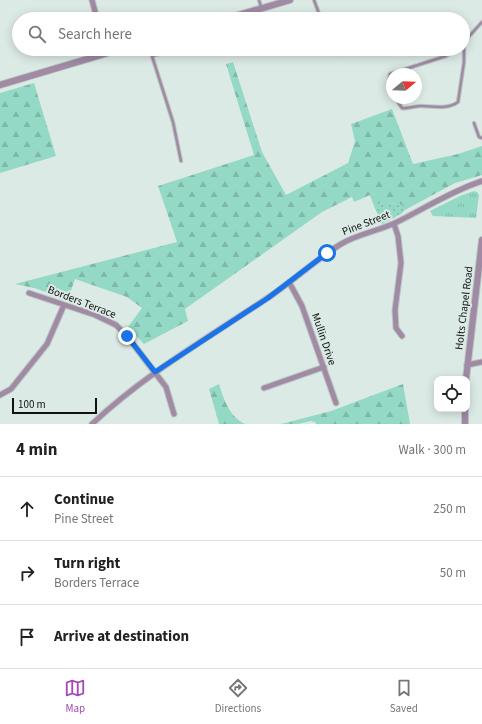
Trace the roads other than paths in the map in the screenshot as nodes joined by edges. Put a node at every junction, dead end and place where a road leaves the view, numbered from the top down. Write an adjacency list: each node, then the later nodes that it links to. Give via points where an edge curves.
1 (92, 0): 6 (street)
2 (259, 0): 5 (lane)
3 (290, 0): 5 (street)
4 (314, 0): 8 (lane)
5 (261, 8): 7 (street)
6 (96, 12)
7 (248, 12)
8 (318, 12)
9 (482, 22): 10 (lane)
10 (470, 36)
11 (91, 56): 16 (street)
12 (152, 56): 20 (lane, via 173,122)
13 (446, 56): 15 (lane)
14 (464, 56): 17 (lane, via 458,102 448,106 406,108 402,108)
15 (409, 68)
16 (0, 85)
17 (399, 104)
18 (474, 123): 19 (lane, via 479,137)
19 (482, 138)
20 (181, 161)
21 (482, 181): 22 (street, Pine Street, via 465,186)
22 (394, 224): 25 (street, Pine Street, via 350,238); 28 (street, via 401,263 395,310 396,328)
23 (482, 240): 24 (street, Holts Chapel Road)
24 (480, 272): 30 (street, Holts Chapel Road)
25 (289, 282): 31 (street, Mullin Drive, via 302,306); 32 (street, Pine Street)
26 (29, 293): 27 (street, Borders Terrace)
27 (64, 304): 32 (street, Borders Terrace, via 116,325); 35 (street, via 47,344 11,389)
28 (402, 336)
29 (482, 362): 30 (street)
30 (467, 366): 33 (street, Holts Chapel Road)
31 (324, 367): 34 (street); 36 (street, Mullin Drive)
32 (155, 372): 38 (street, Borders Terrace, via 166,387); 39 (street, Pine Street)
33 (466, 376)
34 (264, 388)
35 (0, 395)
36 (336, 403)
37 (465, 412): 40 (street)
38 (174, 414)
39 (92, 424)
40 (465, 424)

